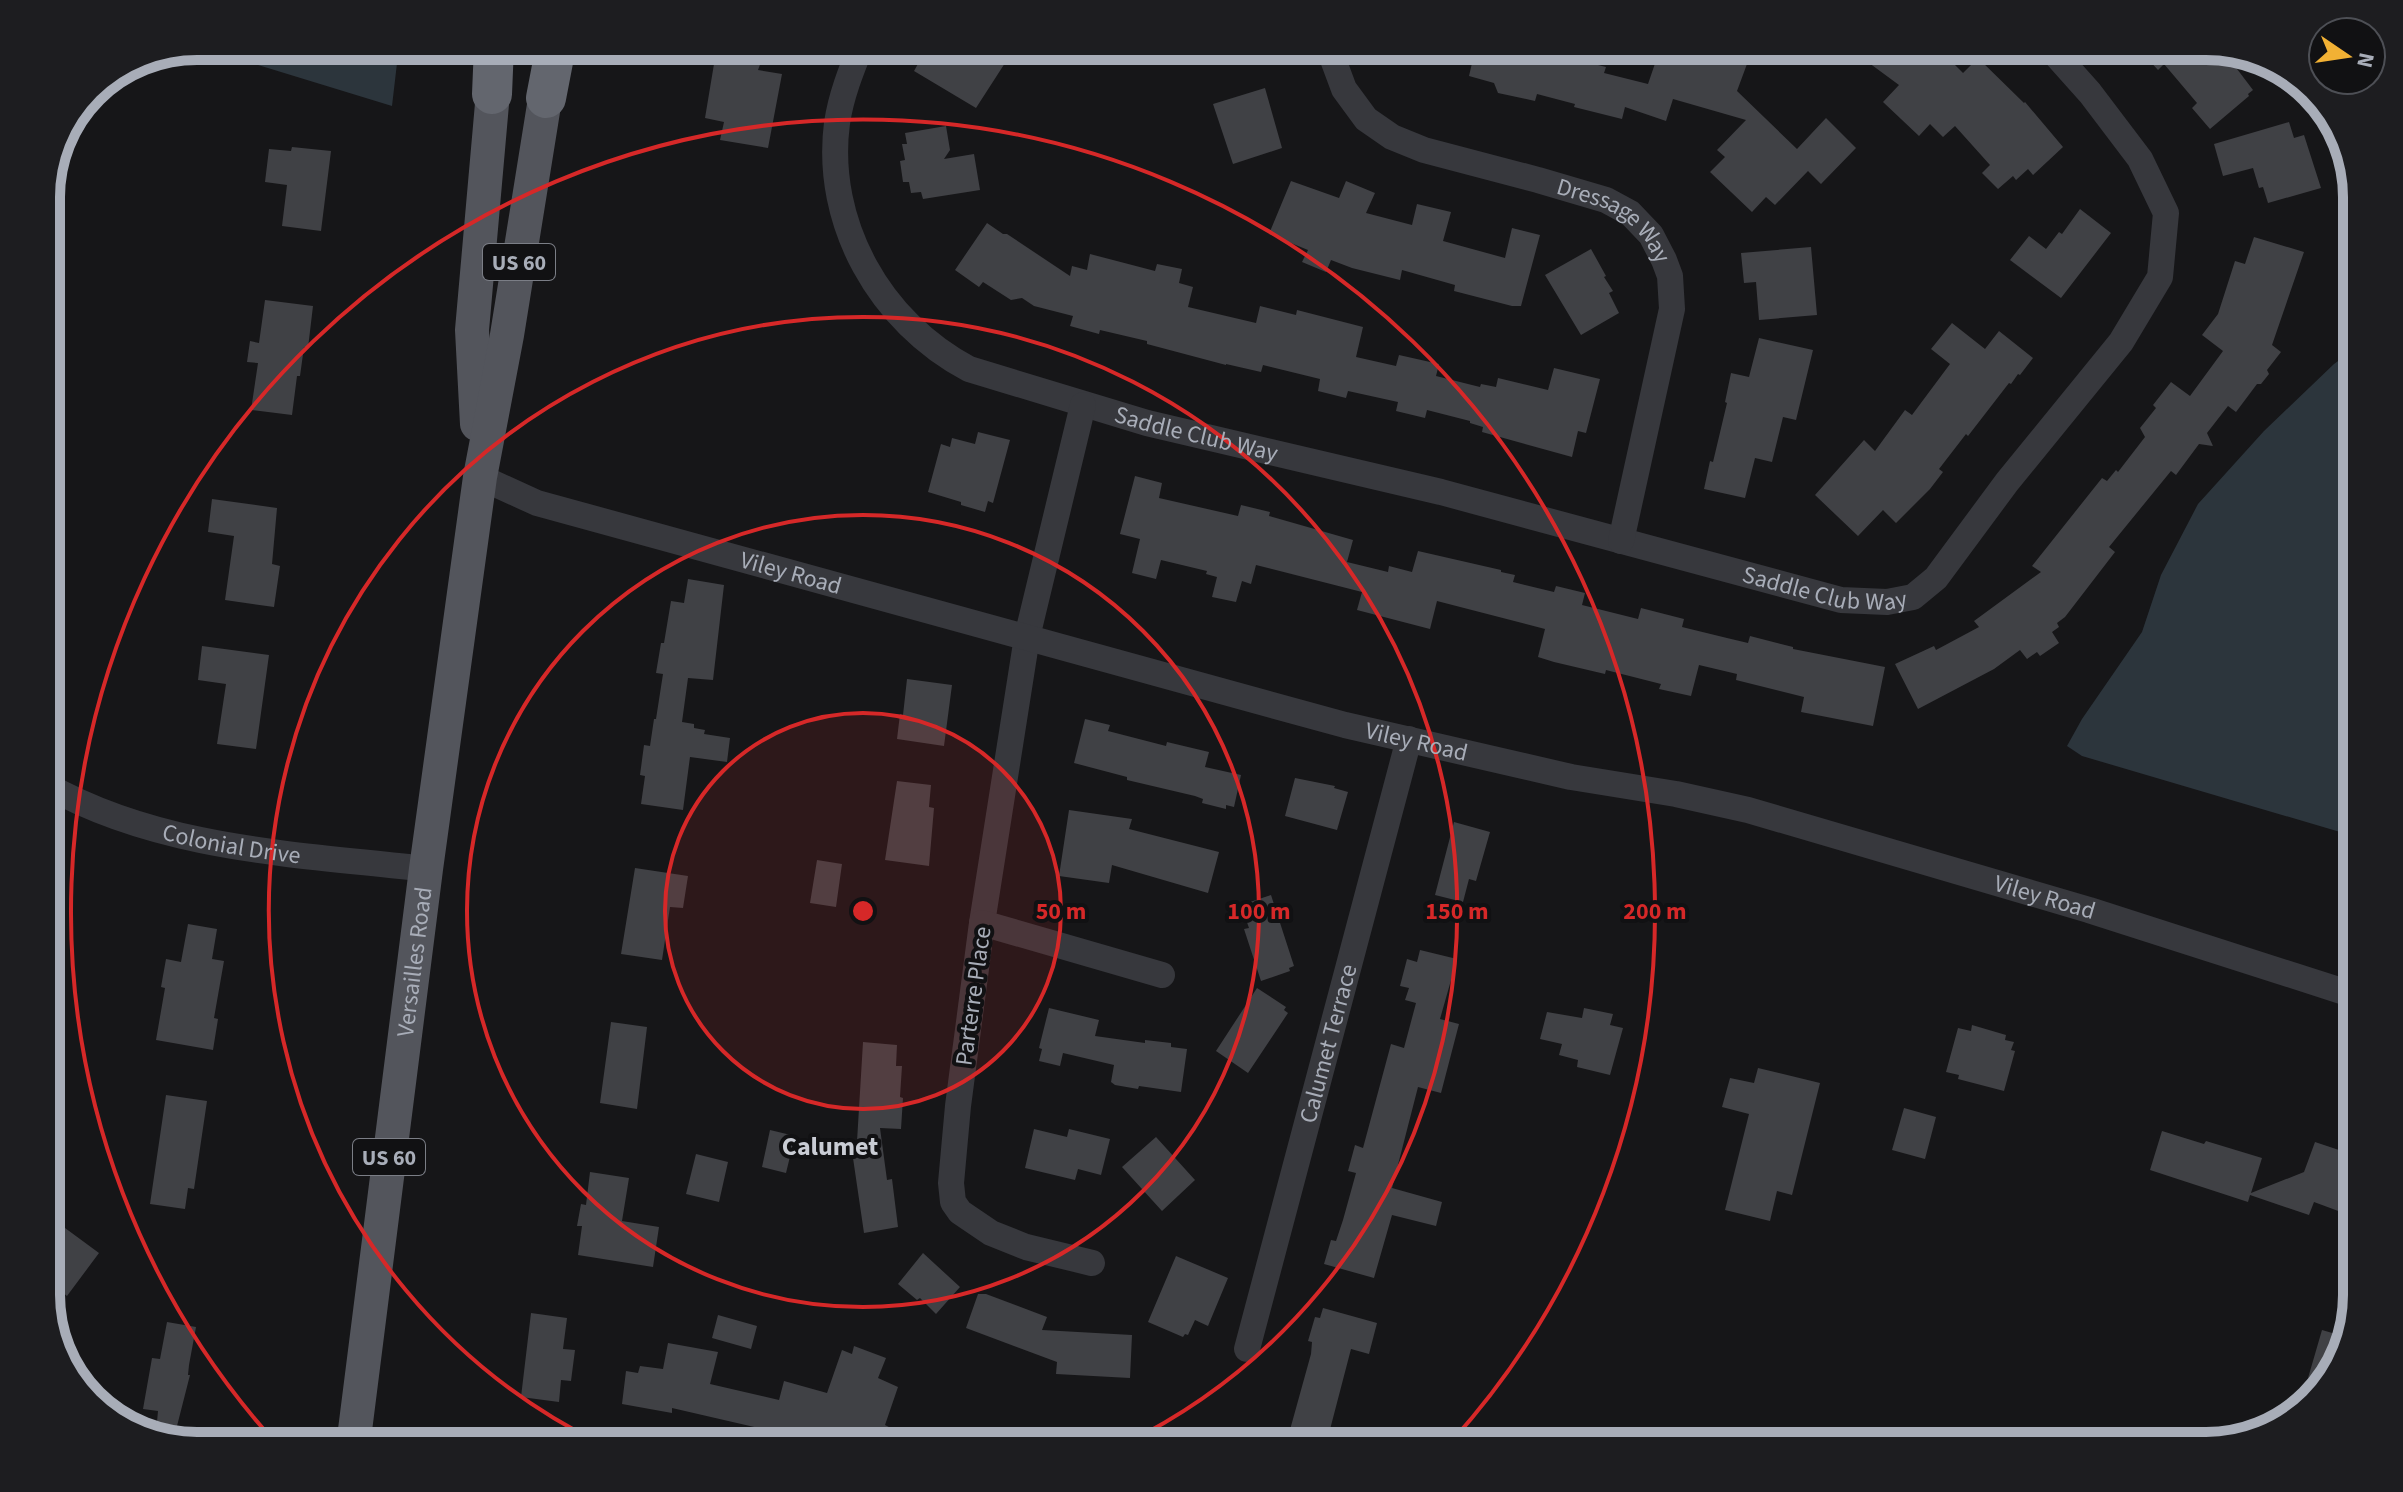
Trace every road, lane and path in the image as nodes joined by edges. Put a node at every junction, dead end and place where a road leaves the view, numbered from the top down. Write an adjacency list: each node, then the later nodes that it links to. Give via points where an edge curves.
1 (495, 60): 6 (highway)
2 (552, 60): 7 (highway)
3 (855, 60): 8 (street, Saddle Club Way, via 837,124 836,171 842,211 869,276 907,325 950,359)
4 (1333, 60): 10 (street, Dressage Way, via 1344,89 1366,119 1392,137 1606,200 1630,213 1651,235 1670,276 1672,309)
5 (2061, 60): 10 (street, Saddle Club Way, via 2140,159 2166,213 2160,277 2121,342 1936,578 1913,597 1841,600)
6 (492, 94): 9 (main road, Versailles Road / US 60, via 472,330)
7 (546, 98): 9 (main road, Versailles Road / US 60)
8 (1083, 405): 10 (street, Saddle Club Way); 11 (street, Saddle Club Way)
9 (480, 477): 11 (street, Viley Road, via 537,503); 14 (main road, Versailles Road / US 60)
10 (1621, 541)
11 (1027, 637): 12 (street, Viley Road); 15 (street, Parterre Place)
12 (1409, 739): 17 (street, Viley Road, via 1748,810); 19 (street, Calumet Terrace)
13 (60, 793): 14 (street, Colonial Drive, via 114,818 196,839)
14 (426, 869): 20 (main road, Versailles Road / US 60)
15 (982, 923): 16 (street); 18 (street, Parterre Place, via 958,1106 953,1202 991,1233)
16 (1162, 975)
17 (2343, 992)
18 (1092, 1263)
19 (1247, 1349)
20 (355, 1432)

